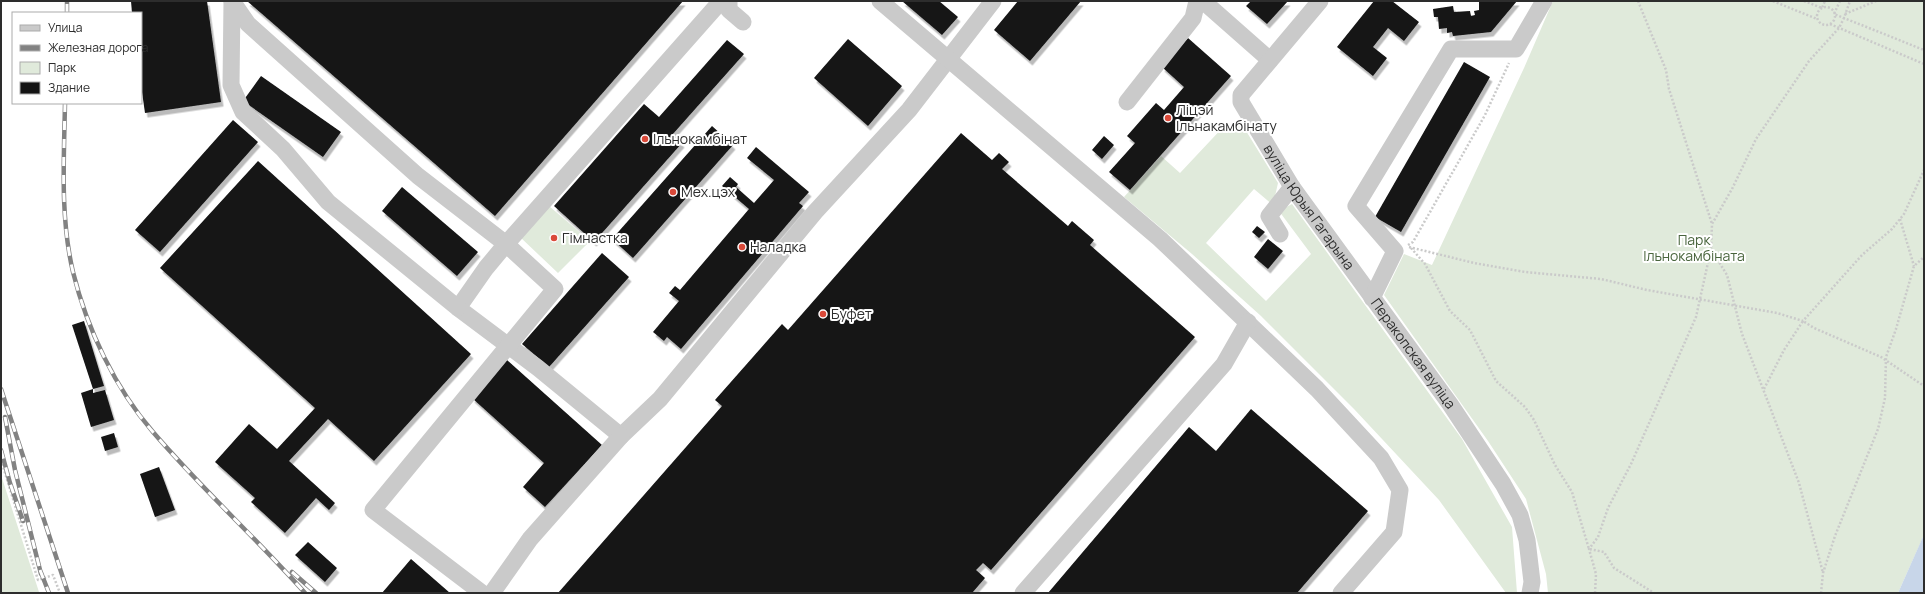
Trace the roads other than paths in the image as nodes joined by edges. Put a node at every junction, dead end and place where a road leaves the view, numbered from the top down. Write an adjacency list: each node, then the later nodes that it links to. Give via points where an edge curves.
1 (232, 1): 16 (street, via 248,24 418,176); 18 (street, via 231,85 243,112 283,149 328,202)
2 (721, 1): 16 (street)
3 (729, 1): 10 (street, via 729,10)
4 (880, 1): 11 (street)
5 (993, 1): 11 (street)
6 (1197, 1): 13 (street, via 1193,18)
7 (1203, 1): 12 (street)
8 (1320, 1): 12 (street, вуліца Юрыя Гагарына)
9 (1544, 1): 17 (street, Перакопская вуліца, via 1516,50 1451,50 1356,206 1403,248)
10 (743, 22)
11 (948, 60): 19 (street, via 1160,239); 21 (street, via 909,110 815,212 660,399)
12 (1270, 60): 14 (street, вуліца Юрыя Гагарына, via 1241,95 1241,102)
13 (1127, 102)
14 (1292, 187): 15 (street, via 1270,216); 17 (street, вуліца Юрыя Гагарына)
15 (1280, 234)
16 (506, 244): 18 (street); 20 (street, via 555,289)
17 (1372, 298): 26 (street, Перакопская вуліца, via 1450,404 1520,515 1527,540 1532,582)
18 (458, 308): 20 (street)
19 (1248, 322): 24 (street, via 1224,364); 25 (street, via 1317,389 1381,458 1400,490 1394,532)
20 (508, 344): 21 (street); 22 (street, via 373,510)
21 (621, 436): 23 (street, via 530,539)
22 (482, 593)
23 (492, 593)
24 (1023, 593)
25 (1341, 593)
26 (1530, 593)

